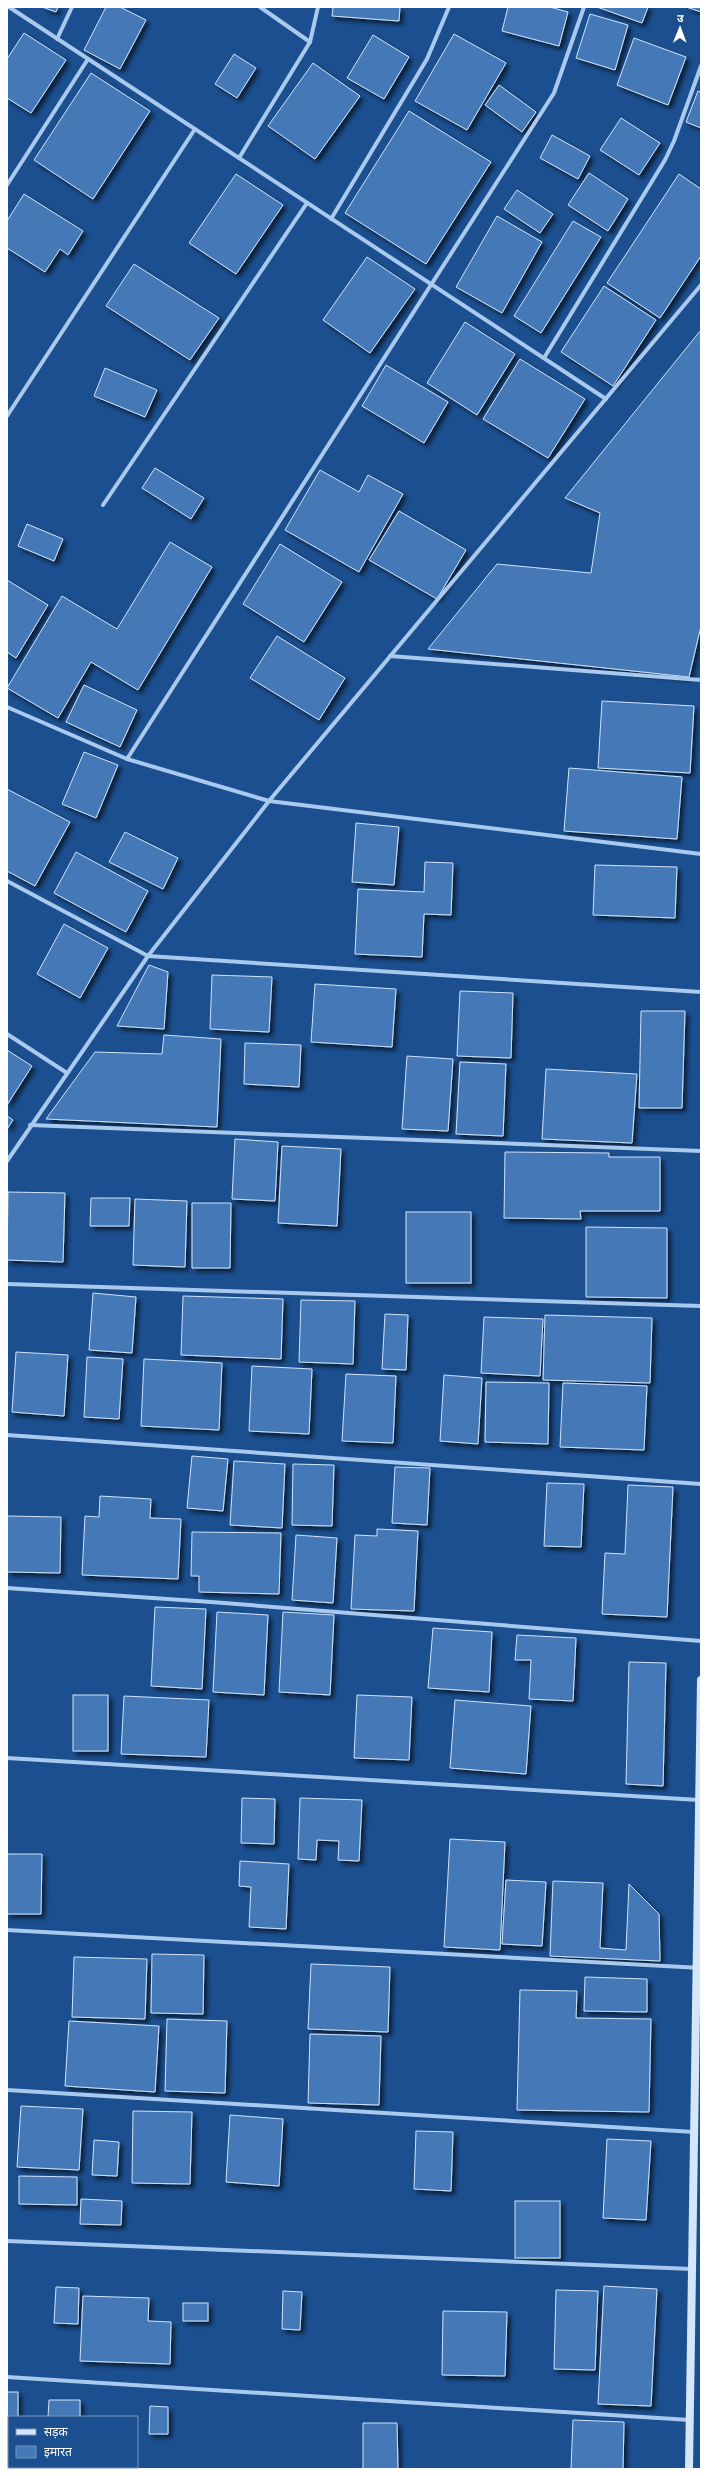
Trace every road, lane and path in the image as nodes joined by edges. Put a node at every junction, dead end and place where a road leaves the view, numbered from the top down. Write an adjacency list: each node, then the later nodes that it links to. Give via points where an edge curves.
1 (9, 7): 7 (street)
2 (72, 7): 7 (street)
3 (260, 7): 8 (street)
4 (318, 7): 8 (street)
5 (449, 7): 15 (street, via 427,59)
6 (584, 7): 16 (street, via 554,93)
7 (57, 39): 9 (street)
8 (310, 42): 12 (street)
9 (88, 59): 11 (street); 13 (street)
10 (701, 66): 18 (street, via 665,160)
11 (195, 129): 12 (street); 20 (street)
12 (239, 158): 14 (street)
13 (7, 185)
14 (307, 203): 15 (street); 21 (street)
15 (331, 219): 16 (street)
16 (433, 283): 18 (street); 25 (street)
17 (701, 285): 19 (street)
18 (544, 358): 19 (street)
19 (606, 399): 22 (street)
20 (7, 416)
21 (103, 505)
22 (390, 656): 23 (street); 26 (street)
23 (701, 680)
24 (7, 707): 25 (street)
25 (127, 759): 26 (street)
26 (268, 801): 27 (street); 29 (street)
27 (701, 854)
28 (7, 881): 29 (street)
29 (148, 956): 30 (street); 32 (street)
30 (701, 992)
31 (7, 1034): 32 (street)
32 (67, 1073): 33 (street)
33 (30, 1125): 34 (street); 35 (street)
34 (701, 1151)
35 (7, 1161)
36 (7, 1284): 37 (street)
37 (701, 1306)
38 (7, 1435): 39 (street)
39 (701, 1484)
40 (7, 1588): 41 (street)
41 (701, 1641)
42 (701, 1680): 44 (street)
43 (7, 1758): 45 (street)
44 (700, 1784): 45 (street)
45 (698, 1800): 47 (street)
46 (7, 1930): 47 (street)
47 (699, 1968): 49 (street)
48 (7, 2090): 49 (street)
49 (694, 2132): 51 (street)
50 (7, 2241): 51 (street)
51 (692, 2269): 53 (street)
52 (7, 2377): 53 (street)
53 (690, 2420): 54 (street)
54 (689, 2469)

